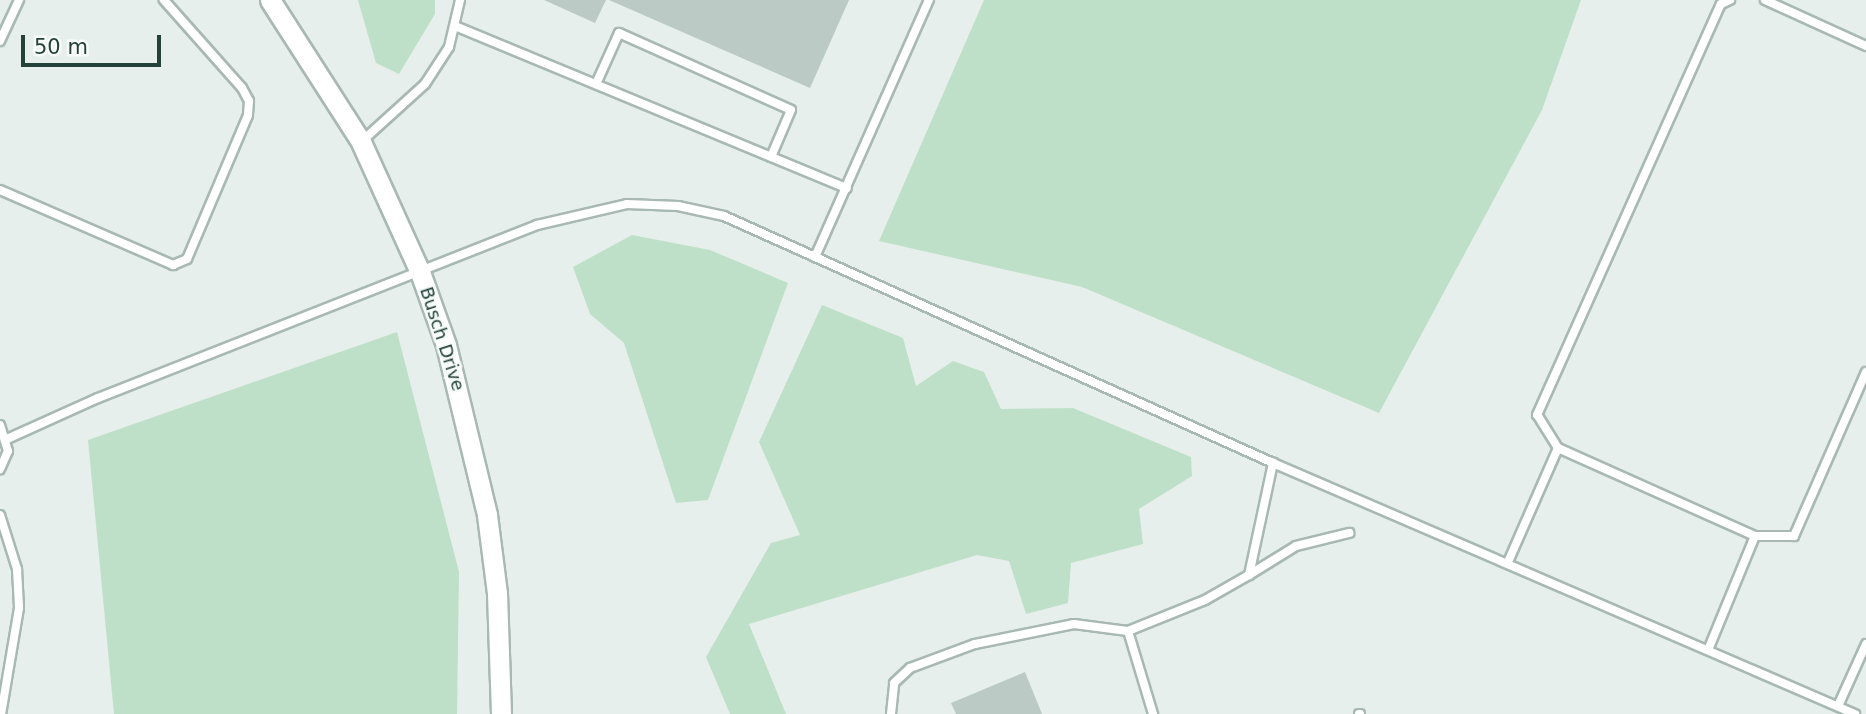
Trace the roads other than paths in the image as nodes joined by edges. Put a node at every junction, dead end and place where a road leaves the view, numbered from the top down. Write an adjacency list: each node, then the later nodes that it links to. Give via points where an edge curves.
1 (19, 0): 9 (lane)
2 (164, 0): 15 (lane, via 249,101 248,115 187,259 173,265)
3 (270, 0): 12 (street, Busch Drive)
4 (460, 0): 8 (lane)
5 (929, 0): 14 (lane)
6 (1730, 0): 21 (lane, via 1721,4 1537,415)
7 (1765, 0): 10 (lane)
8 (455, 26): 11 (lane); 12 (lane, via 449,47 425,84)
9 (0, 41)
10 (1866, 46)
11 (596, 84): 13 (lane); 13 (lane, via 619,33 792,110)
12 (361, 142): 17 (street, Busch Drive)
13 (771, 156): 14 (lane)
14 (847, 188): 16 (lane)
15 (0, 190)
16 (816, 257): 17 (lane, via 724,216 678,206 627,204 537,225); 22 (lane)
17 (421, 272): 20 (lane, via 98,398); 36 (street, Busch Drive, via 469,426 487,515 497,593)
18 (1866, 372): 26 (lane, via 1794,536)
19 (0, 425): 20 (lane)
20 (7, 439): 23 (lane, via 8,451)
21 (1558, 448): 26 (lane); 27 (lane)
22 (1273, 463): 27 (lane); 28 (lane)
23 (0, 469)
24 (0, 515): 33 (lane, via 17,569 19,608)
25 (1349, 533): 28 (lane, via 1296,546)
26 (1755, 536): 31 (lane)
27 (1508, 562): 31 (lane)
28 (1250, 575): 29 (lane, via 1205,600)
29 (1128, 631): 37 (lane, via 1074,624 975,644 910,668 894,683); 38 (lane)
30 (1866, 644): 34 (lane)
31 (1708, 650): 34 (lane)
32 (0, 676): 33 (lane)
33 (9, 680): 35 (lane)
34 (1838, 706): 39 (lane)
35 (1, 714)
36 (501, 714)
37 (891, 714)
38 (1153, 714)
39 (1855, 714)

